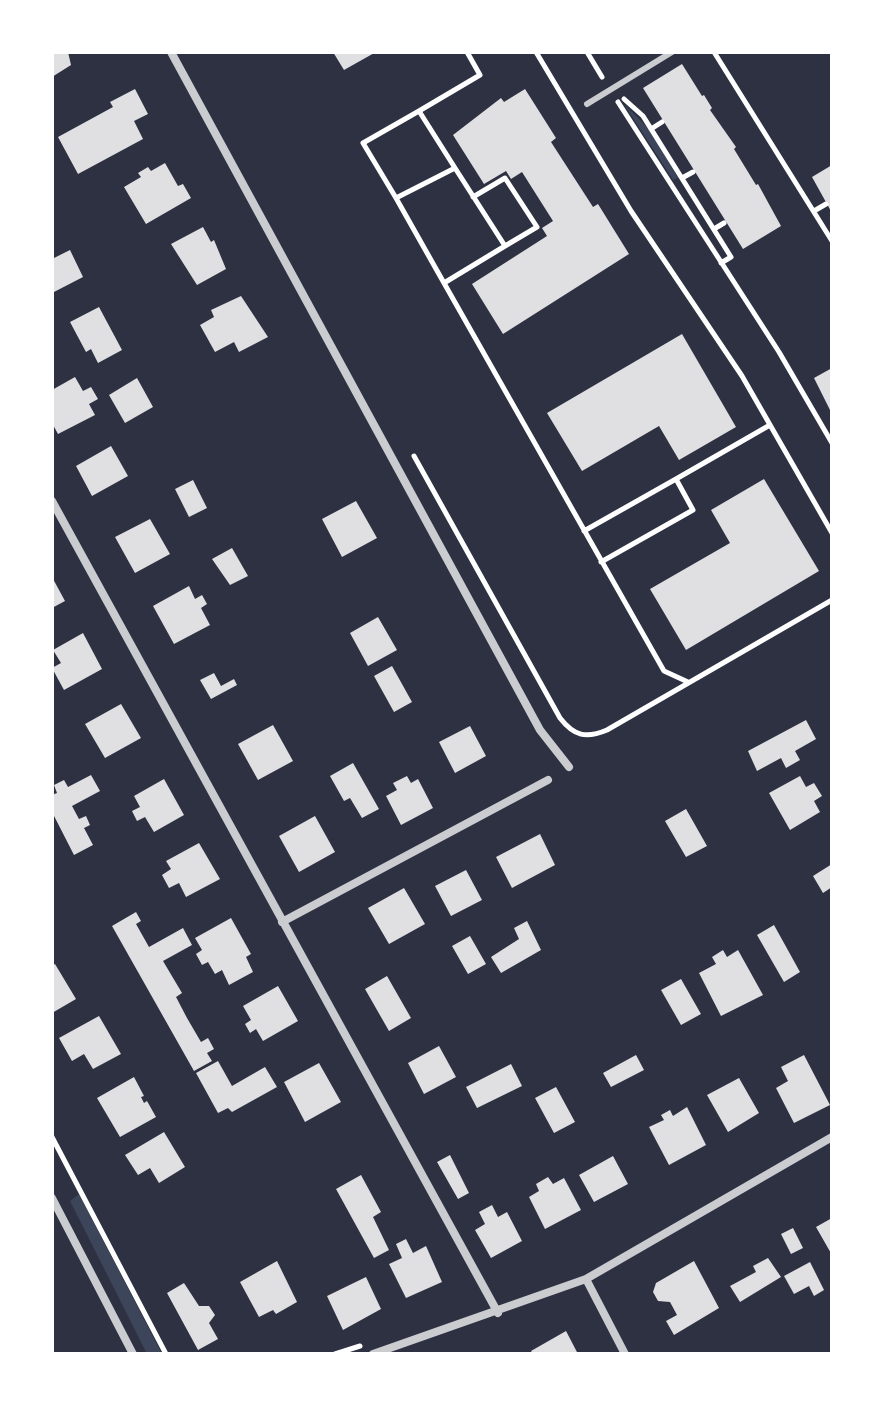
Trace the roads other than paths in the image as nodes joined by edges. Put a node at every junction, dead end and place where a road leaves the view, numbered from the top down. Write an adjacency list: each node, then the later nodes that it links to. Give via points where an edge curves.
1 (171, 52): 5 (street, via 540,730)
2 (672, 52): 3 (lane)
3 (587, 104)
4 (52, 501): 7 (street)
5 (569, 767)
6 (548, 780): 7 (street)
7 (282, 922): 11 (street)
8 (832, 1137): 10 (street)
9 (52, 1198): 12 (street)
10 (586, 1279): 11 (street); 14 (street)
11 (498, 1313): 13 (street)
12 (133, 1354)
13 (373, 1354)
14 (625, 1354)

